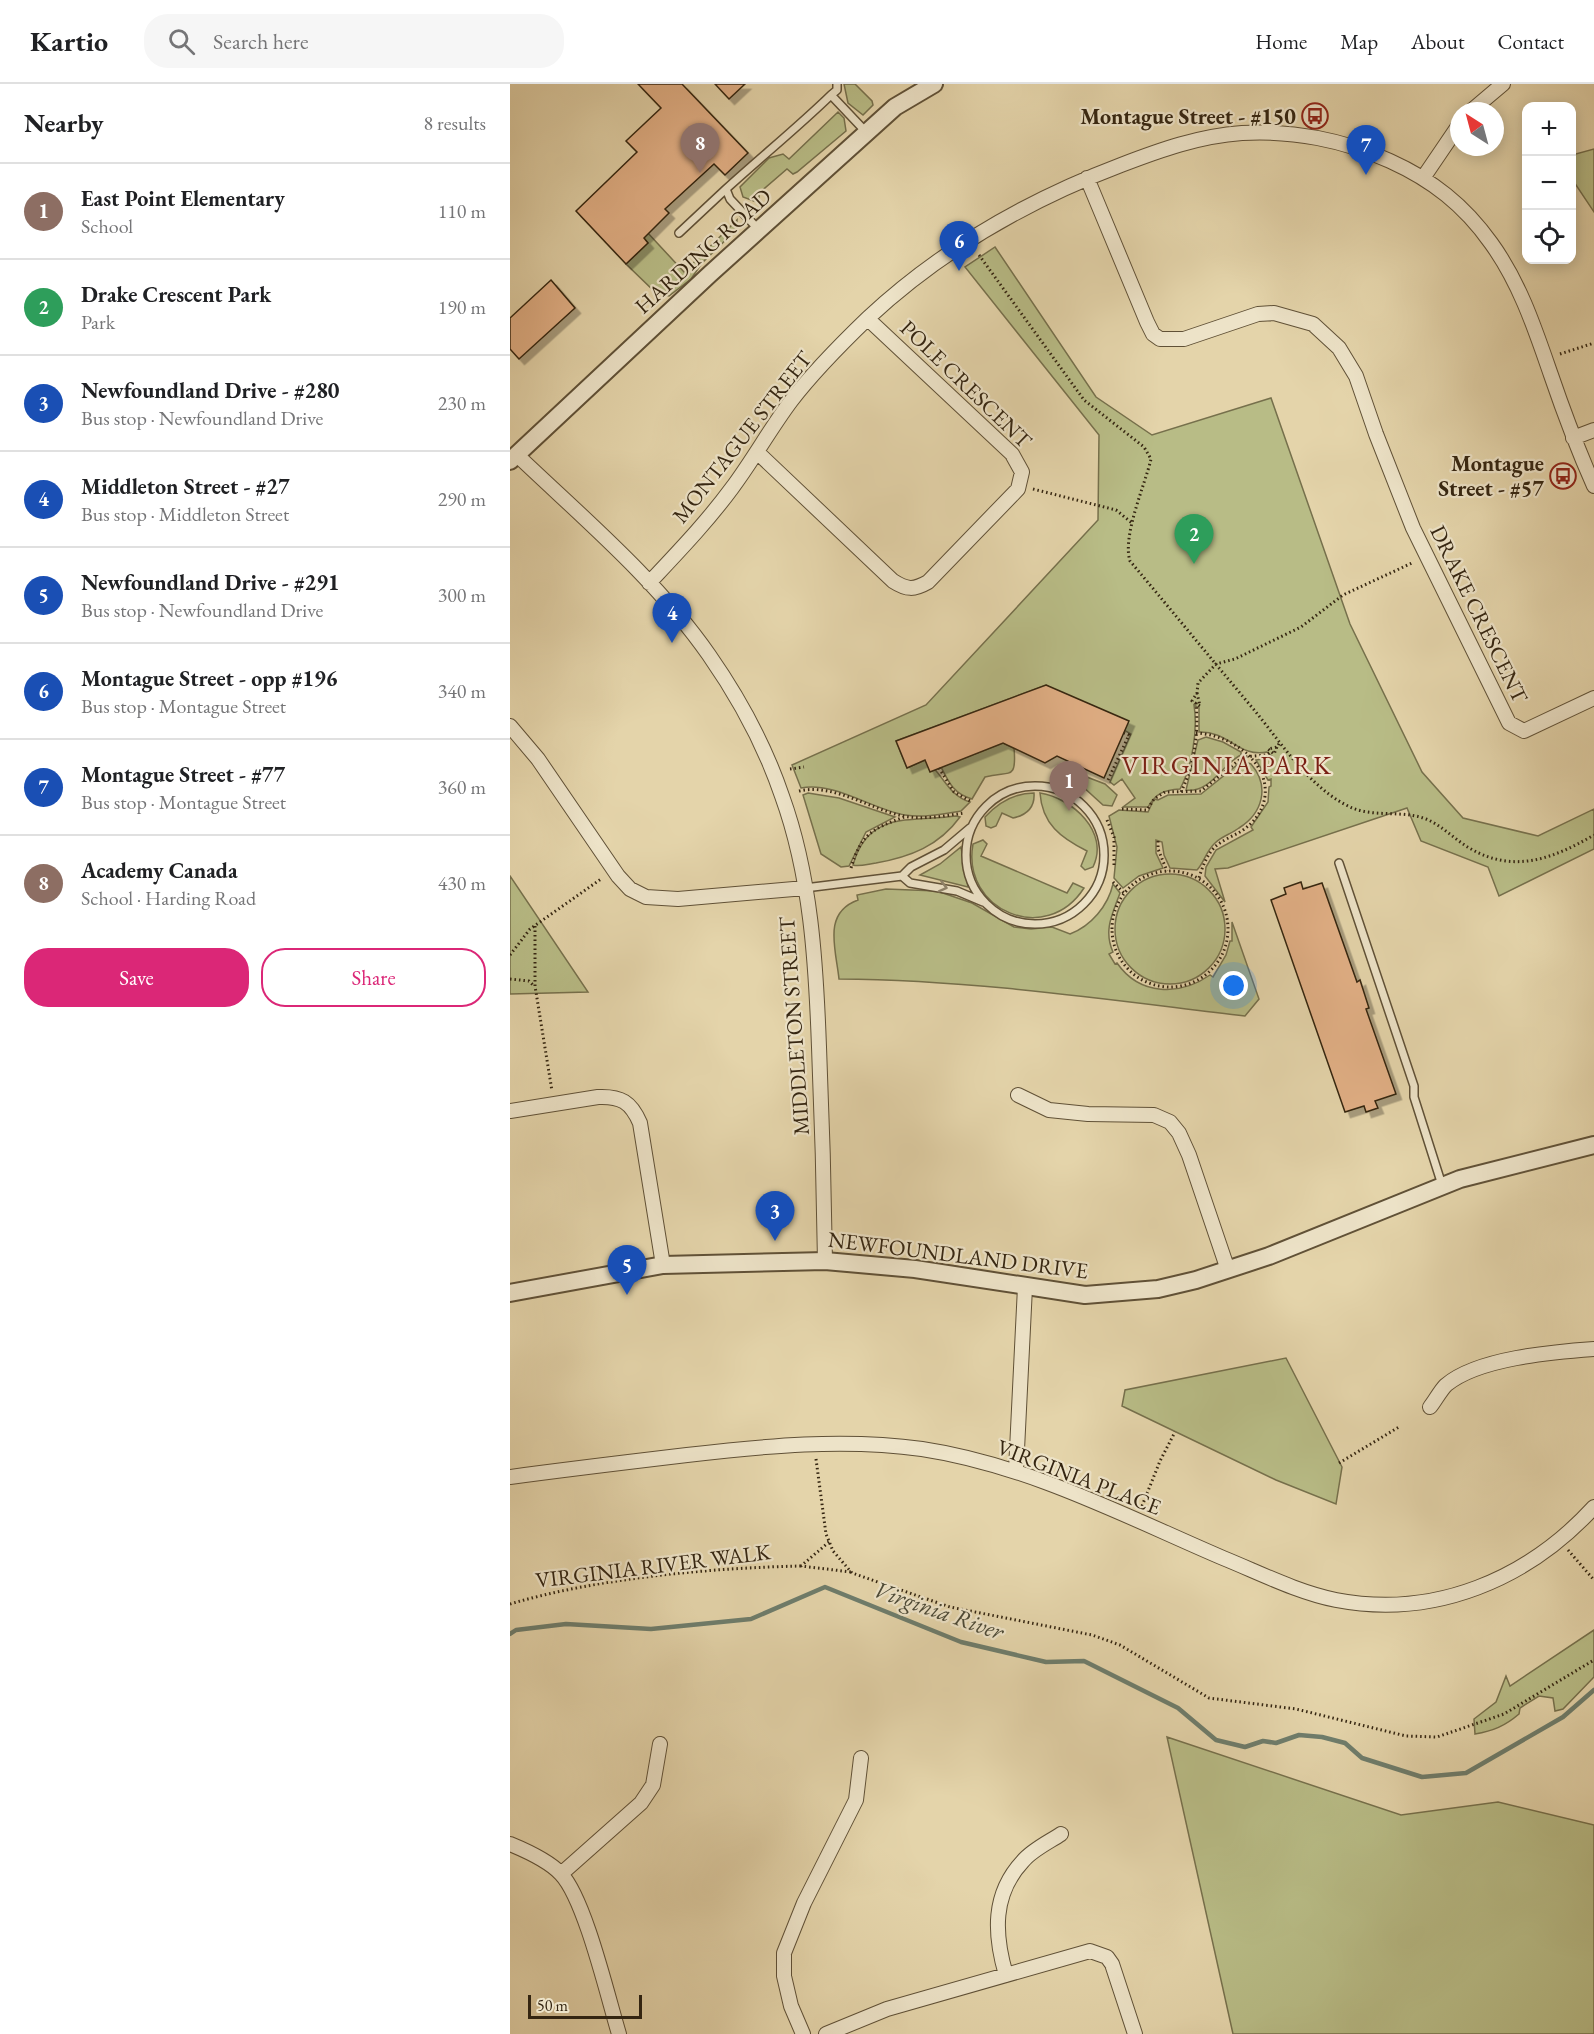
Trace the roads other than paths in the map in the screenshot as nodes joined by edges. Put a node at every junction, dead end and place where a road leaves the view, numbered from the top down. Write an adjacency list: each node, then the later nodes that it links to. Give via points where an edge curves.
1 (837, 84): 4 (lane)
2 (934, 84): 6 (street, HARDING ROAD, via 895,107)
3 (1503, 84): 5 (street)
4 (831, 95): 6 (lane); 10 (lane)
5 (1482, 102)
6 (867, 133): 11 (street, HARDING ROAD)
7 (1450, 138): 9 (street)
8 (1087, 178): 9 (street, MONTAGUE STREET, via 1202,139 1242,133 1277,133 1353,146); 13 (street, MONTAGUE STREET, via 1033,202 970,238 903,287); 20 (street, DRAKE CRESCENT, via 1147,322 1160,339 1184,339 1258,314 1274,314 1313,324 1340,348 1356,376 1413,528 1509,723 1524,731)
9 (1423, 178): 15 (street, MONTAGUE STREET, via 1449,195 1491,243 1525,303)
10 (726, 189): 11 (lane, via 730,199); 12 (lane)
11 (759, 230): 17 (street, HARDING ROAD)
12 (679, 233)
13 (868, 319): 16 (street, MONTAGUE STREET, via 797,394); 16 (street, POLE CRESCENT, via 1012,454 1022,472 1018,489 928,582 916,589 904,588)
14 (1594, 430): 15 (street)
15 (1573, 438): 18 (street, MONTAGUE STREET)
16 (757, 452): 19 (street, MONTAGUE STREET, via 706,521)
17 (513, 458): 19 (street, MIDDLETON STREET)
18 (1594, 486)
19 (649, 583): 25 (street, MIDDLETON STREET, via 708,654 750,723 783,797 800,857)
20 (1594, 698)
21 (510, 726): 25 (street, via 630,889 646,897 678,899)
22 (970, 828): 24 (lane); 26 (lane, via 969,868); 26 (lane, via 982,809 1004,792 1016,787 1057,789 1091,812 1103,839 1102,868 1088,897 1073,912 1054,922 1017,923)
23 (1339, 863): 30 (lane, via 1414,1086)
24 (902, 876): 25 (lane); 26 (lane, one-way to 26, via 910,883 957,891)
25 (804, 888): 31 (street, MIDDLETON STREET, via 816,977)
26 (984, 902)
27 (1018, 1095): 33 (street, via 1049,1110 1154,1115 1170,1122 1189,1155)
28 (510, 1111): 32 (street, via 598,1097 621,1098 630,1104 640,1123)
29 (1594, 1145): 30 (street, NEWFOUNDLAND DRIVE)
30 (1442, 1185): 33 (street, NEWFOUNDLAND DRIVE)
31 (825, 1261): 32 (street, NEWFOUNDLAND DRIVE); 34 (street, NEWFOUNDLAND DRIVE, via 915,1269)
32 (663, 1265): 35 (street, NEWFOUNDLAND DRIVE)
33 (1228, 1270): 34 (street, NEWFOUNDLAND DRIVE, via 1158,1289 1113,1294 1084,1295)
34 (1025, 1287): 38 (street)
35 (510, 1293)
36 (1594, 1349): 37 (street, via 1528,1357 1473,1370 1446,1385)
37 (1430, 1407)
38 (1016, 1470): 39 (street, VIRGINIA PLACE, via 891,1445 816,1443); 40 (street, VIRGINIA PLACE, via 1305,1592 1368,1604 1436,1600 1485,1587 1556,1545)
39 (510, 1477)
40 (1594, 1507)
41 (660, 1744): 45 (street, via 653,1785 641,1803)
42 (861, 1758): 48 (street, via 856,1800 804,1903 784,1953 784,1976 791,2006)
43 (1061, 1833): 46 (street, via 1023,1860 1001,1897 997,1938)
44 (510, 1844): 45 (street)
45 (561, 1874): 47 (street, via 584,1920)
46 (1006, 1975): 49 (street, via 887,2009); 50 (street, via 1079,1952 1098,1952 1107,1957 1116,1971)
47 (619, 2034)
48 (803, 2034)
49 (826, 2034)
50 (1135, 2034)

